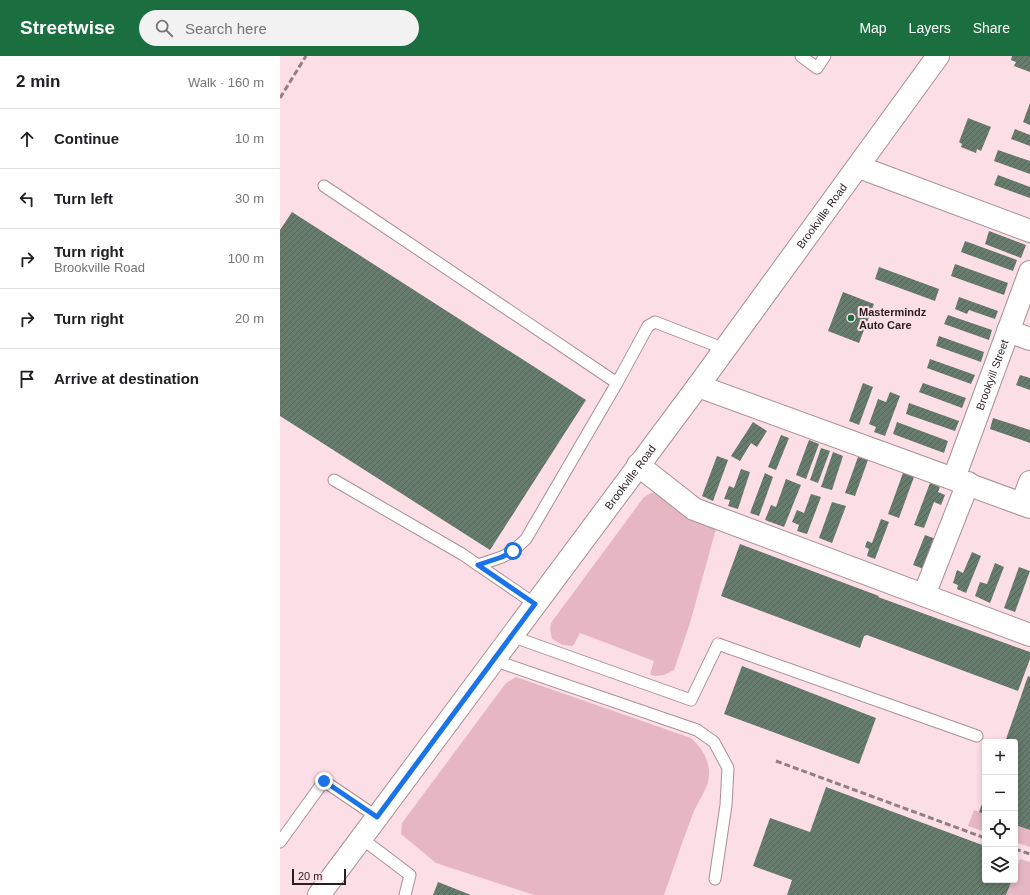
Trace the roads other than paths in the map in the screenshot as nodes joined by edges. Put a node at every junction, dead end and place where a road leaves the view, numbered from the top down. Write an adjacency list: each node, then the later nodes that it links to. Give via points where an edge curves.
1 (801, 56): 2 (lane, via 817,68)
2 (825, 56)
3 (938, 56): 4 (street, Brookville Road)
4 (859, 167): 6 (street); 10 (street, Brookville Road)
5 (324, 186): 11 (lane)
6 (1030, 231)
7 (1030, 272): 8 (street, Brookyill Street)
8 (1008, 331): 9 (street); 15 (street, Brookyill Street)
9 (1030, 339)
10 (725, 348): 11 (lane, via 656,322 648,326); 12 (street, Brookville Road)
11 (617, 383): 18 (lane, via 526,539 502,557)
12 (698, 386): 13 (street, Brookville Road); 15 (street)
13 (638, 466): 19 (street, via 694,509); 20 (street, Brookville Road)
14 (334, 480): 18 (lane)
15 (961, 481): 17 (street); 19 (street, Brookyill Street)
16 (1030, 482): 17 (street)
17 (1026, 505)
18 (478, 565): 20 (lane)
19 (924, 595): 21 (street)
20 (535, 604): 22 (street, Brookville Road)
21 (1030, 635)
22 (511, 636): 23 (street, Brookville Road); 24 (lane, via 691,700 718,644)
23 (494, 660): 25 (street, Brookville Road); 28 (lane, via 697,730 714,742 728,768 726,805)
24 (977, 736)
25 (377, 817): 26 (street, Brookville Road); 27 (lane, via 324,781)
26 (361, 838): 29 (street, Brookville Road); 30 (lane, via 410,875)
27 (280, 842)
28 (715, 879)
29 (319, 895)
30 (405, 895)

